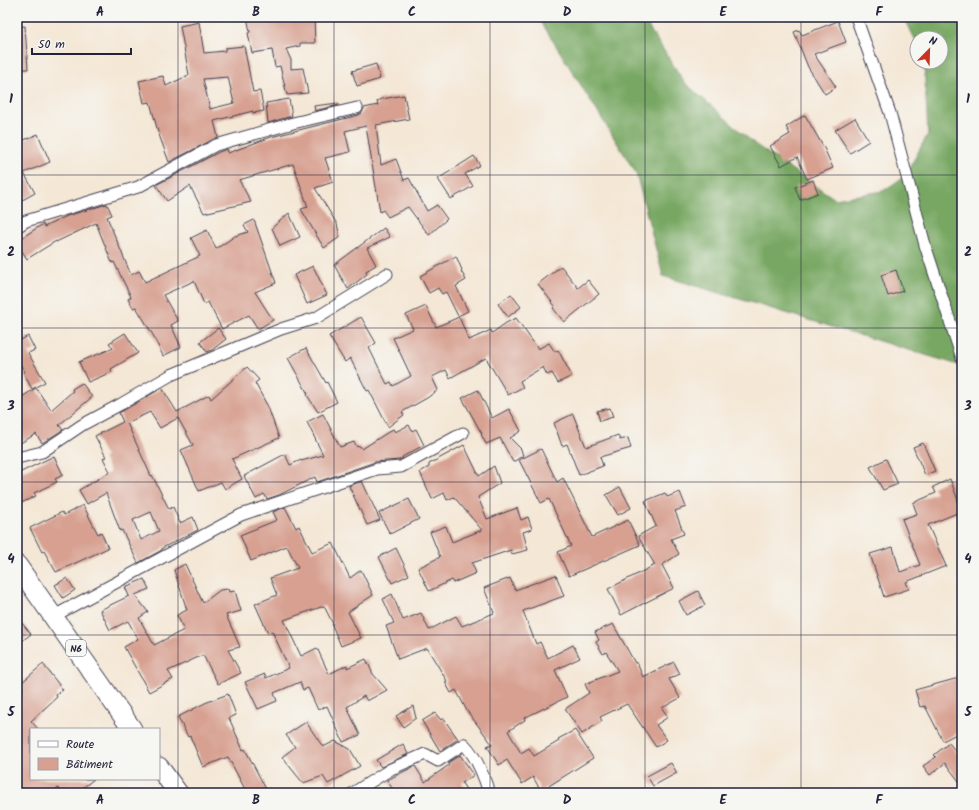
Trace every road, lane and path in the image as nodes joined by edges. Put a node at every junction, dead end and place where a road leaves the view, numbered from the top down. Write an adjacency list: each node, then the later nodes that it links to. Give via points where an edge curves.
1 (856, 17): 5 (street, via 890,113 925,244)
2 (357, 108): 3 (street, via 216,145 138,187 26,221)
3 (17, 227)
4 (388, 274): 7 (street, via 316,318 281,329 171,375 82,425 42,452)
5 (962, 358)
6 (463, 433): 9 (street, via 401,467 377,469 240,515)
7 (17, 458)
8 (17, 565): 9 (highway, N6)
9 (54, 616): 10 (highway, N6)
10 (131, 728)
11 (160, 768): 12 (highway)
12 (178, 793)
13 (352, 793): 14 (street, via 390,769 425,754 438,761 464,744 484,776)
14 (489, 793)

